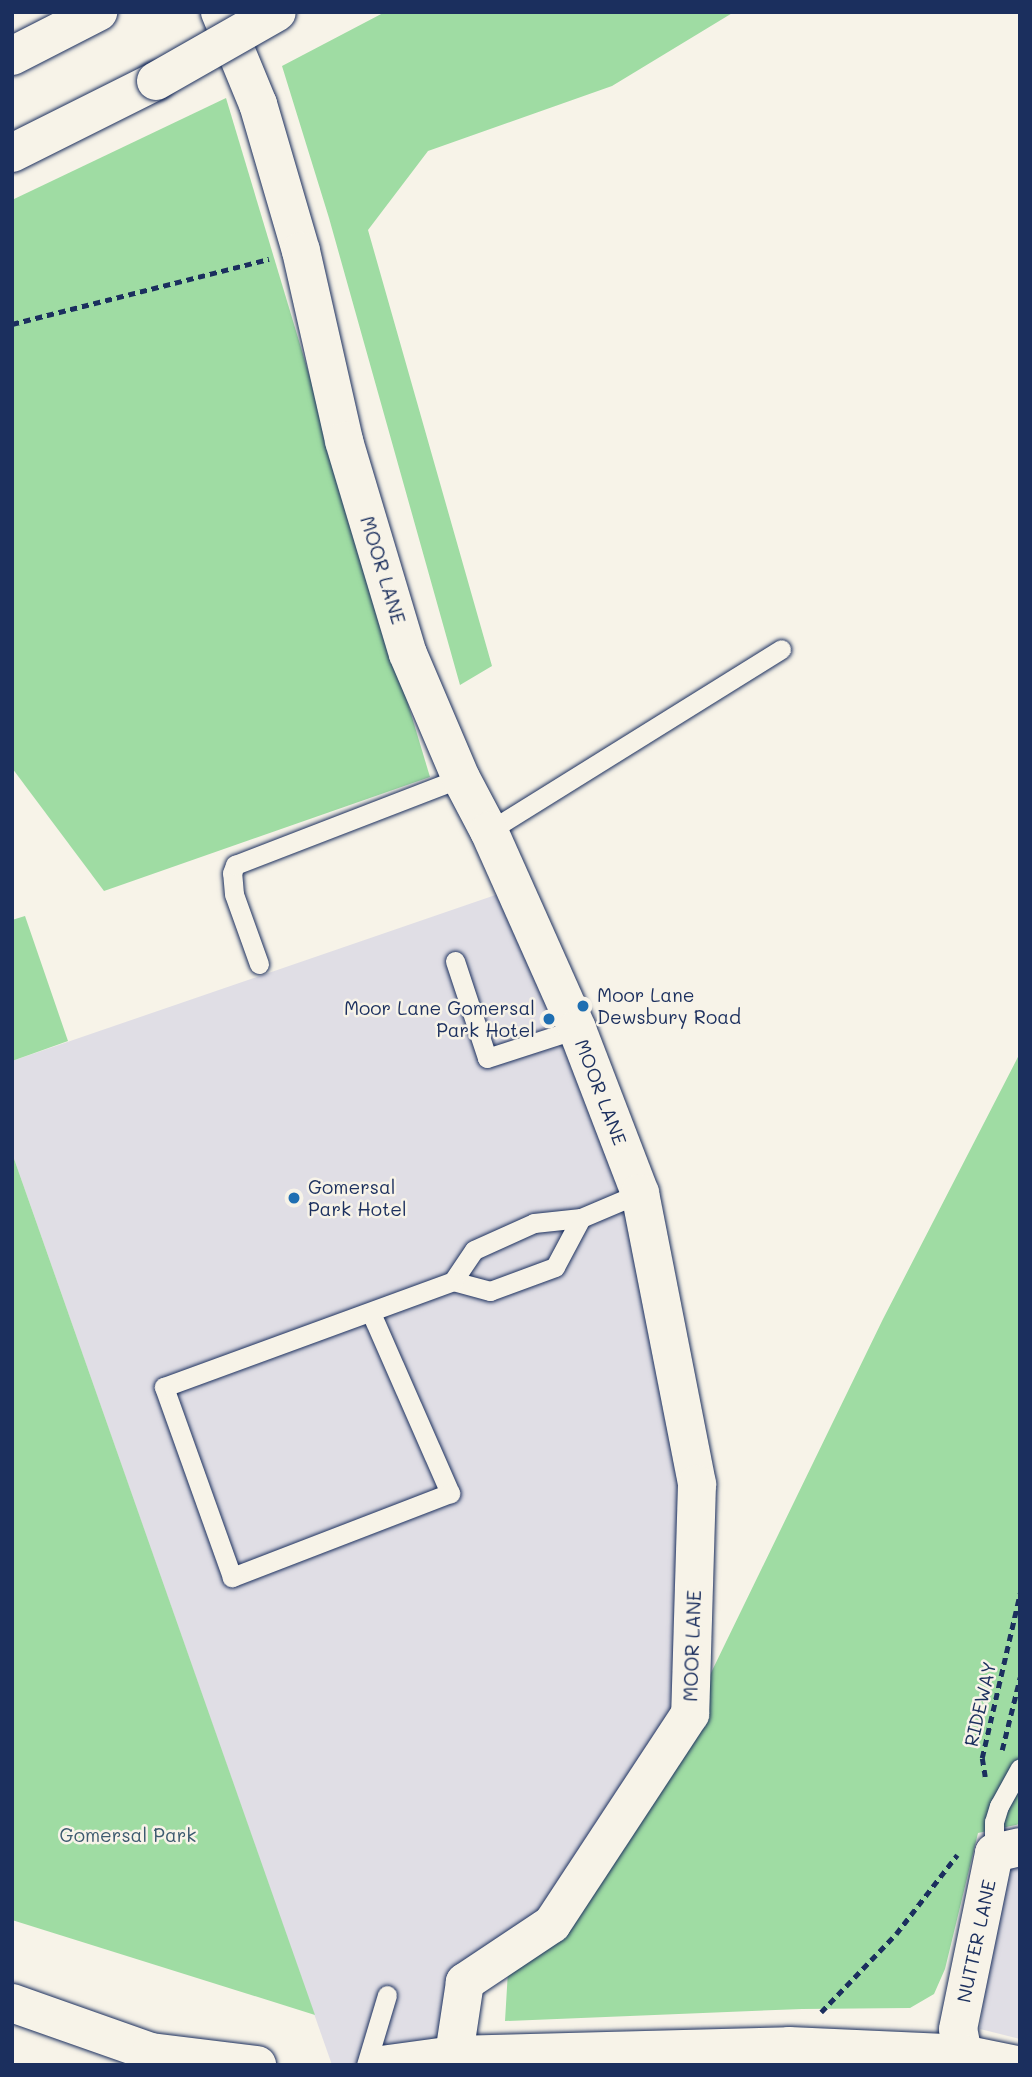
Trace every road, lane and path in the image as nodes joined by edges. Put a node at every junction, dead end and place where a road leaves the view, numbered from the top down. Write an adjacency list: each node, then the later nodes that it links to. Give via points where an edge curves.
1 (97, 12): 4 (main road)
2 (220, 12): 6 (main road, MOOR LANE, via 258,104)
3 (277, 12): 5 (main road, bridge, via 156,81)
4 (12, 56)
5 (12, 153)
6 (301, 251): 7 (path); 9 (main road, MOOR LANE, via 344,441 408,654)
7 (12, 324)
8 (781, 649): 10 (lane)
9 (461, 778): 10 (main road, MOOR LANE); 12 (lane, via 235,865 234,894)
10 (489, 831): 13 (main road, MOOR LANE)
11 (455, 961): 13 (lane, via 487,1058)
12 (259, 964)
13 (578, 1029): 14 (main road, MOOR LANE)
14 (640, 1193): 15 (lane); 29 (main road, MOOR LANE, via 697,1484 690,1714 552,1924 465,1982)
15 (582, 1218): 16 (lane, via 534,1223 474,1250); 16 (lane, via 555,1267 490,1291)
16 (453, 1280): 17 (lane)
17 (371, 1313): 17 (lane, via 164,1387 232,1577 450,1493)
18 (1020, 1593): 20 (path, RIDEWAY)
19 (1020, 1677): 22 (path)
20 (982, 1758): 21 (path); 24 (path, RIDEWAY)
21 (991, 1760)
22 (999, 1761)
23 (1020, 1768): 24 (lane, via 999,1806)
24 (992, 1843): 27 (path, via 896,1934); 28 (main road, NUTTER LANE, via 958,2029)
25 (387, 1995): 32 (lane)
26 (12, 2003): 31 (main road, via 151,2052)
27 (789, 2046): 28 (main road); 30 (main road)
28 (963, 2054): 34 (main road)
29 (454, 2055): 30 (main road); 33 (main road)
30 (681, 2057)
31 (257, 2065)
32 (366, 2065)
33 (381, 2065)
34 (1016, 2065)

